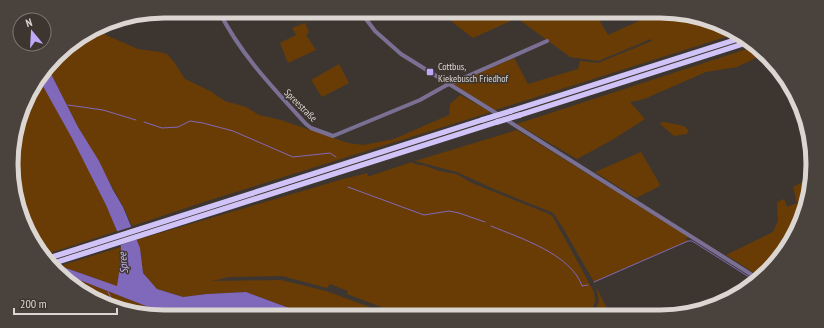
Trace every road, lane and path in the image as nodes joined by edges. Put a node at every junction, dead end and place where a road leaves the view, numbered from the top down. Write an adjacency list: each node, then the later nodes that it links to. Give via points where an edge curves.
1 (222, 18): 6 (street, Spreestraße, via 229,31 262,75 306,124 328,135 337,135)
2 (365, 18): 6 (street, via 387,42)
3 (737, 40): 7 (highway, bridge)
4 (547, 41): 6 (street, Spreestraße)
5 (740, 43): 7 (highway, bridge, via 520,115)
6 (449, 85): 10 (street)
7 (143, 231): 8 (highway); 9 (highway)
8 (52, 257)
9 (56, 262)
10 (754, 276)

